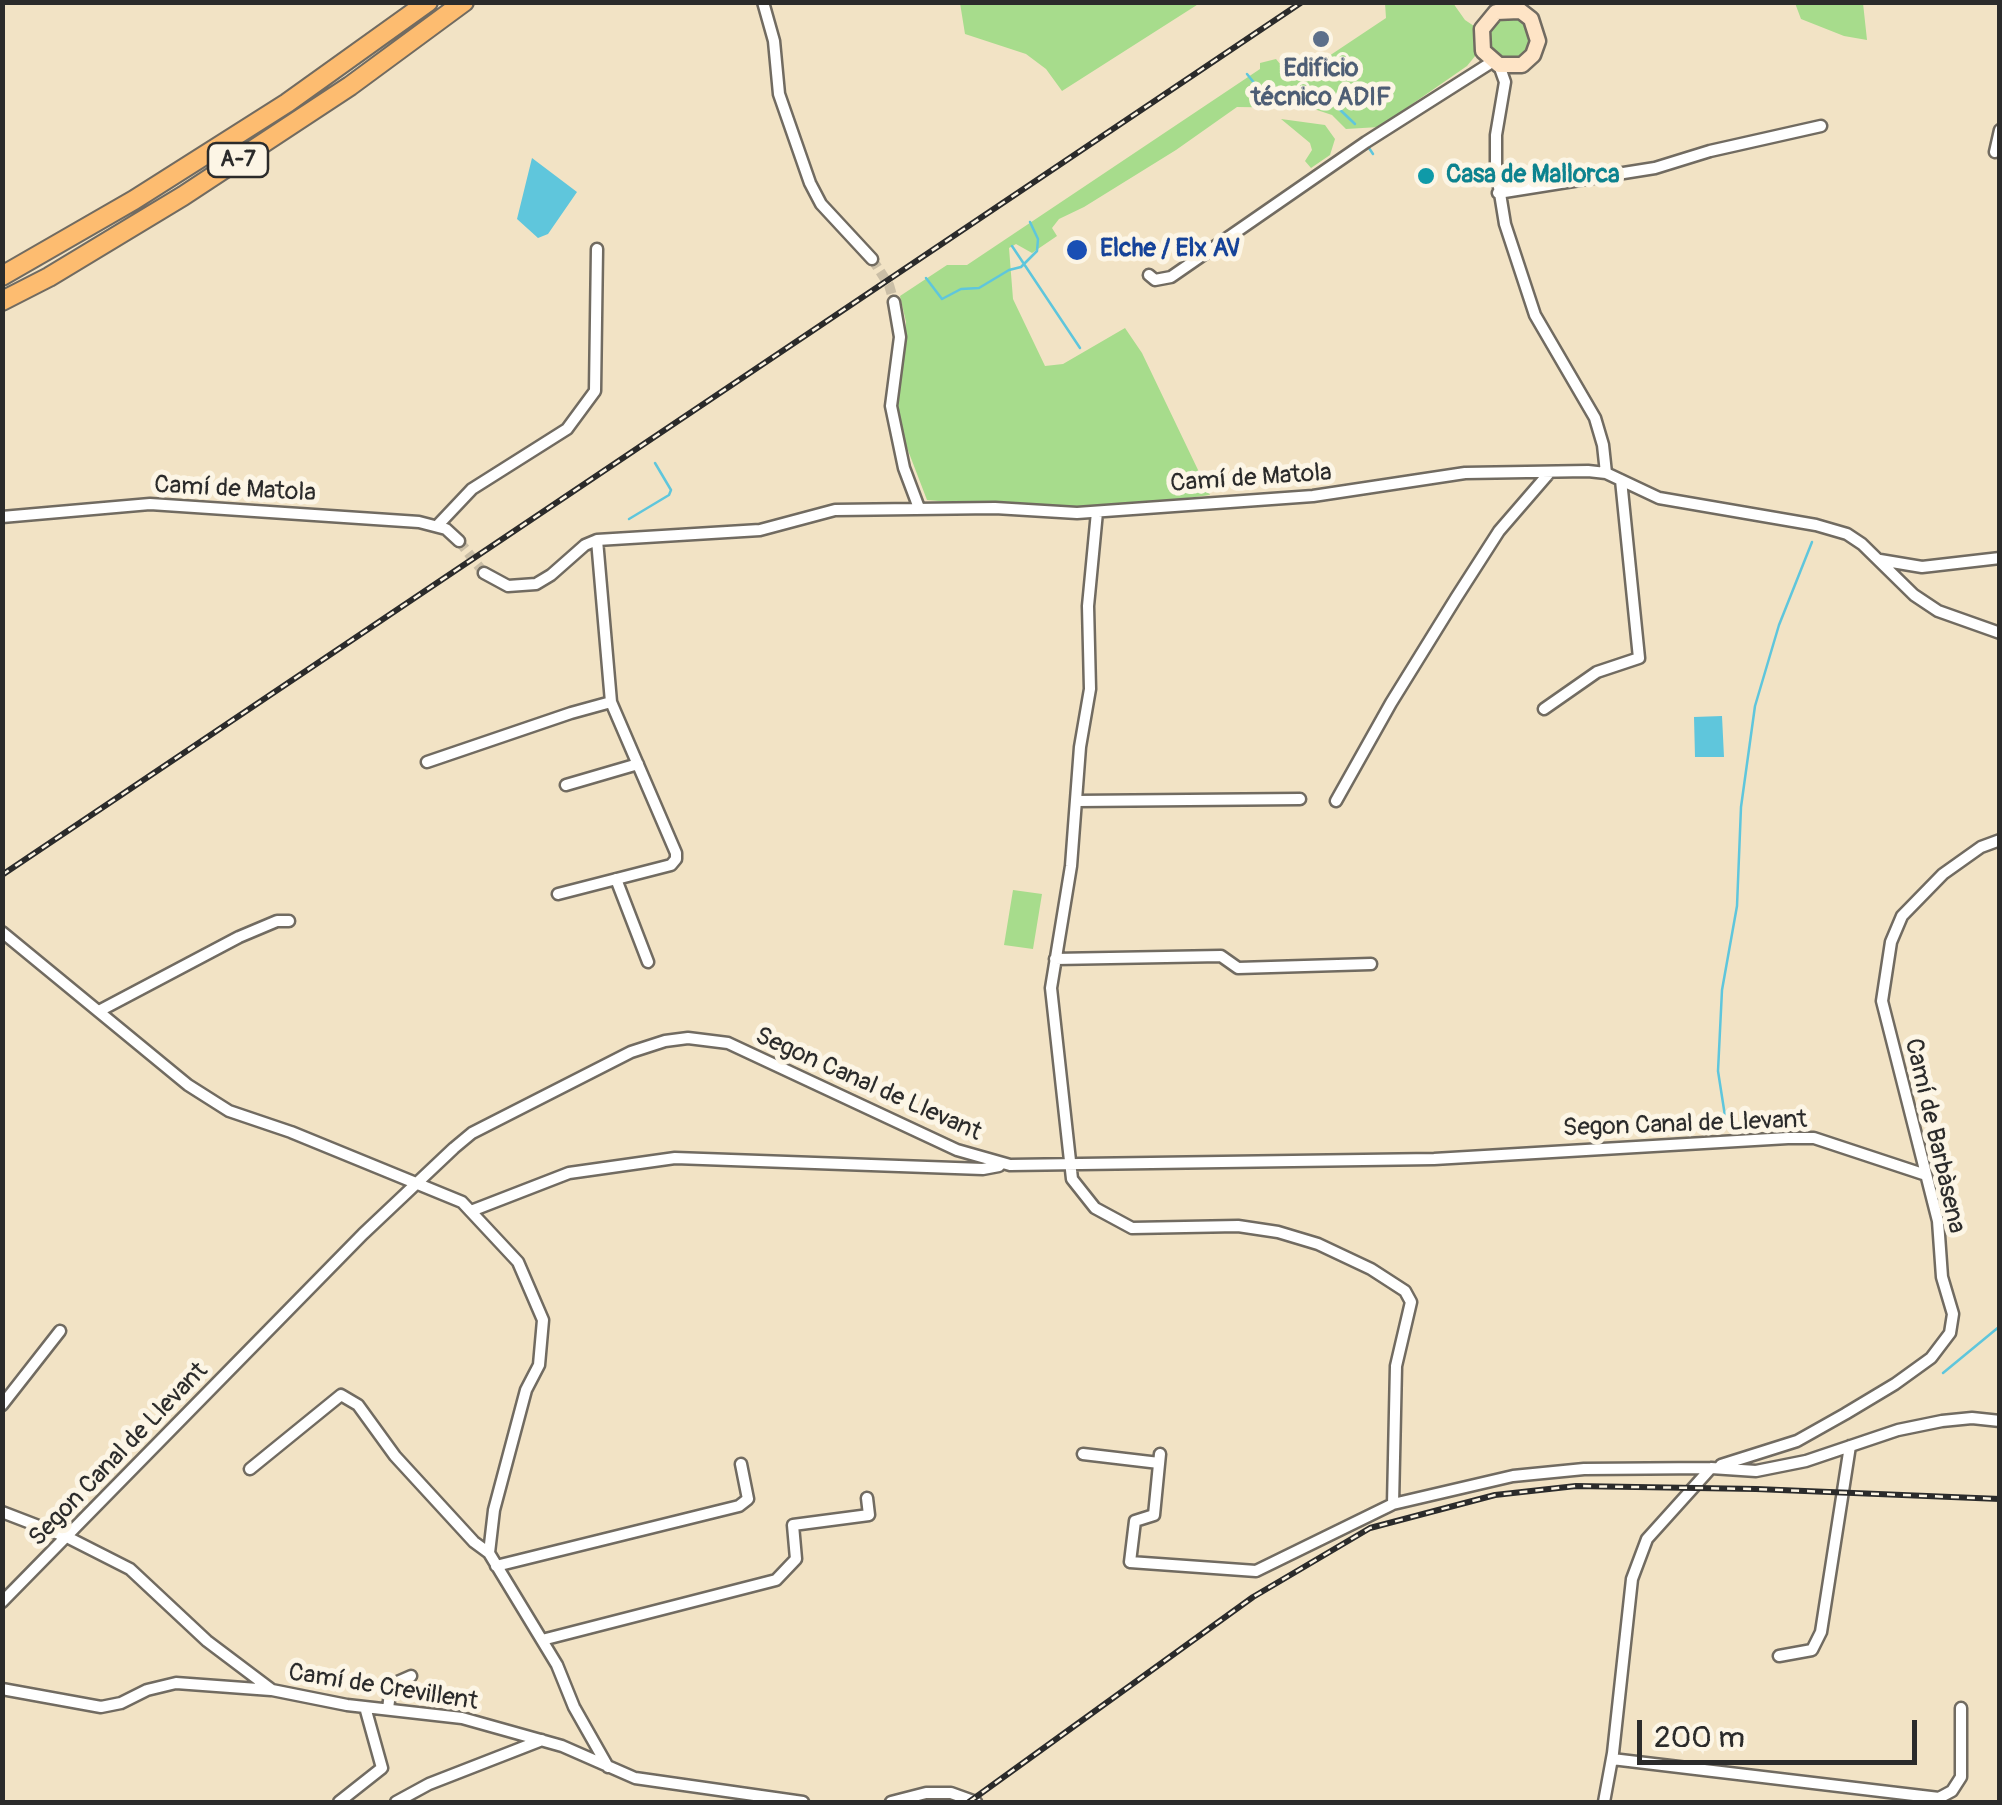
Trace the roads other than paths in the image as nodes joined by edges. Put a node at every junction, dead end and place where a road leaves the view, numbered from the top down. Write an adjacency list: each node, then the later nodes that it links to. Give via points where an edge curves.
1 (428, 2): 17 (highway, A-7, via 287,103)
2 (464, 2): 18 (highway, A-7, via 184,196)
3 (763, 2): 6 (street)
4 (772, 2): 6 (street)
5 (1505, 7): 7 (main road, via 1482,29); 8 (main road, via 1536,26 1534,55)
6 (774, 41): 15 (street, via 778,94 810,183)
7 (1492, 60): 8 (main road); 9 (street, via 1504,77); 16 (street, via 1171,277)
8 (1522, 64): 9 (street)
9 (1503, 94): 13 (street, via 1495,150)
10 (1821, 126): 13 (street, via 1655,168)
11 (2000, 130): 12 (street)
12 (1995, 152)
13 (1498, 193): 21 (street, via 1535,315 1595,418)
14 (597, 249): 26 (street, via 595,390 567,429 472,488)
15 (872, 259)
16 (1148, 275)
17 (2, 276)
18 (2, 301)
19 (894, 302): 23 (street, via 900,336 892,406)
20 (1550, 471): 21 (street, Camí de Matola); 24 (street, Camí de Matola, via 1465,473 1312,496); 40 (street, via 1456,598)
21 (1606, 473): 22 (street, Camí de Matola)
22 (1621, 480): 29 (street, Camí de Matola, via 1659,498 1816,524 1847,534); 34 (street, via 1638,658 1597,672)
23 (919, 508): 24 (street, Camí de Matola); 27 (street, Camí de Matola, via 834,510 760,530)
24 (1097, 512): 39 (street, via 1088,606 1090,689)
25 (2, 517): 26 (street, Camí de Matola, via 150,504)
26 (437, 526): 28 (street, Camí de Matola)
27 (598, 540): 31 (street, via 536,584 508,586); 33 (street)
28 (459, 541)
29 (1875, 558): 30 (street, via 1922,567); 32 (street, Camí de Matola, via 1938,612)
30 (2000, 558)
31 (484, 573)
32 (2000, 633)
33 (612, 702): 35 (street); 36 (street)
34 (1544, 709)
35 (428, 762)
36 (638, 764): 37 (street); 42 (street, via 676,859)
37 (566, 785)
38 (1300, 799): 39 (street)
39 (1077, 800): 46 (street)
40 (1336, 801)
41 (2000, 840): 52 (street, Camí de Barbàsena, via 1981,847 1919,896 1891,942 1882,1001)
42 (616, 879): 43 (street); 47 (street)
43 (558, 894)
44 (288, 921): 49 (street, via 239,937)
45 (2, 932): 49 (street)
46 (1054, 959): 48 (street, via 1221,956 1238,968); 51 (street, via 1052,1008)
47 (648, 962)
48 (1370, 964)
49 (98, 1011): 53 (street, via 230,1112)
50 (1005, 1164): 51 (street, Segon Canal de Llevant); 53 (street, Segon Canal de Llevant, via 957,1150 728,1043 688,1038 631,1052 472,1133); 54 (street, via 982,1170 675,1158 569,1173)
51 (1068, 1166): 52 (street, Segon Canal de Llevant, via 1434,1159 1814,1138); 64 (street, via 1095,1208 1132,1228 1278,1232 1318,1244 1405,1291 1411,1302 1396,1366)
52 (1926, 1174): 61 (street, Camí de Barbàsena, via 1952,1314 1944,1345 1895,1384 1798,1441)
53 (418, 1182): 54 (street); 66 (street, Segon Canal de Llevant)
54 (471, 1211): 67 (street, via 518,1262 543,1320 539,1365 526,1390)
55 (60, 1331): 56 (street)
56 (2, 1406)
57 (2000, 1421): 58 (street, via 1942,1421)
58 (1850, 1446): 61 (street, via 1756,1471); 71 (street, via 1821,1632 1812,1650)
59 (1082, 1454): 64 (street, via 1159,1458 1154,1516 1135,1521 1130,1562 1256,1571)
60 (741, 1464): 68 (street, via 748,1499 739,1506)
61 (1711, 1468): 64 (street, via 1584,1468 1513,1476); 79 (street, via 1646,1539 1632,1579)
62 (250, 1469): 67 (street, via 341,1395 358,1405 396,1456)
63 (867, 1498): 70 (street, via 868,1514 793,1525 796,1559 776,1580)
64 (1393, 1504)
65 (2, 1512): 66 (street, Camí de Crevillent)
66 (67, 1537): 69 (street, Segon Canal de Llevant); 74 (street, Camí de Crevillent, via 130,1570 207,1642)
67 (488, 1553): 68 (street)
68 (496, 1566): 70 (street)
69 (2, 1602)
70 (542, 1640): 80 (street)
71 (1779, 1656)
72 (411, 1676): 77 (street, via 395,1683)
73 (2, 1689): 74 (street, via 101,1707 176,1684)
74 (272, 1690): 75 (street, Camí de Crevillent)
75 (365, 1707): 77 (street, Camí de Crevillent); 81 (street, via 382,1768)
76 (1960, 1708): 79 (street, via 1960,1777 1939,1798)
77 (388, 1710): 78 (street, Camí de Crevillent, via 462,1718)
78 (543, 1740): 80 (street, Camí de Crevillent); 82 (street)
79 (1612, 1759): 86 (street)
80 (608, 1767): 83 (street, Camí de Crevillent, via 650,1780)
81 (339, 1802)
82 (396, 1802)
83 (803, 1802)
84 (891, 1802): 85 (street, via 950,1792)
85 (976, 1802)
86 (1604, 1802)

